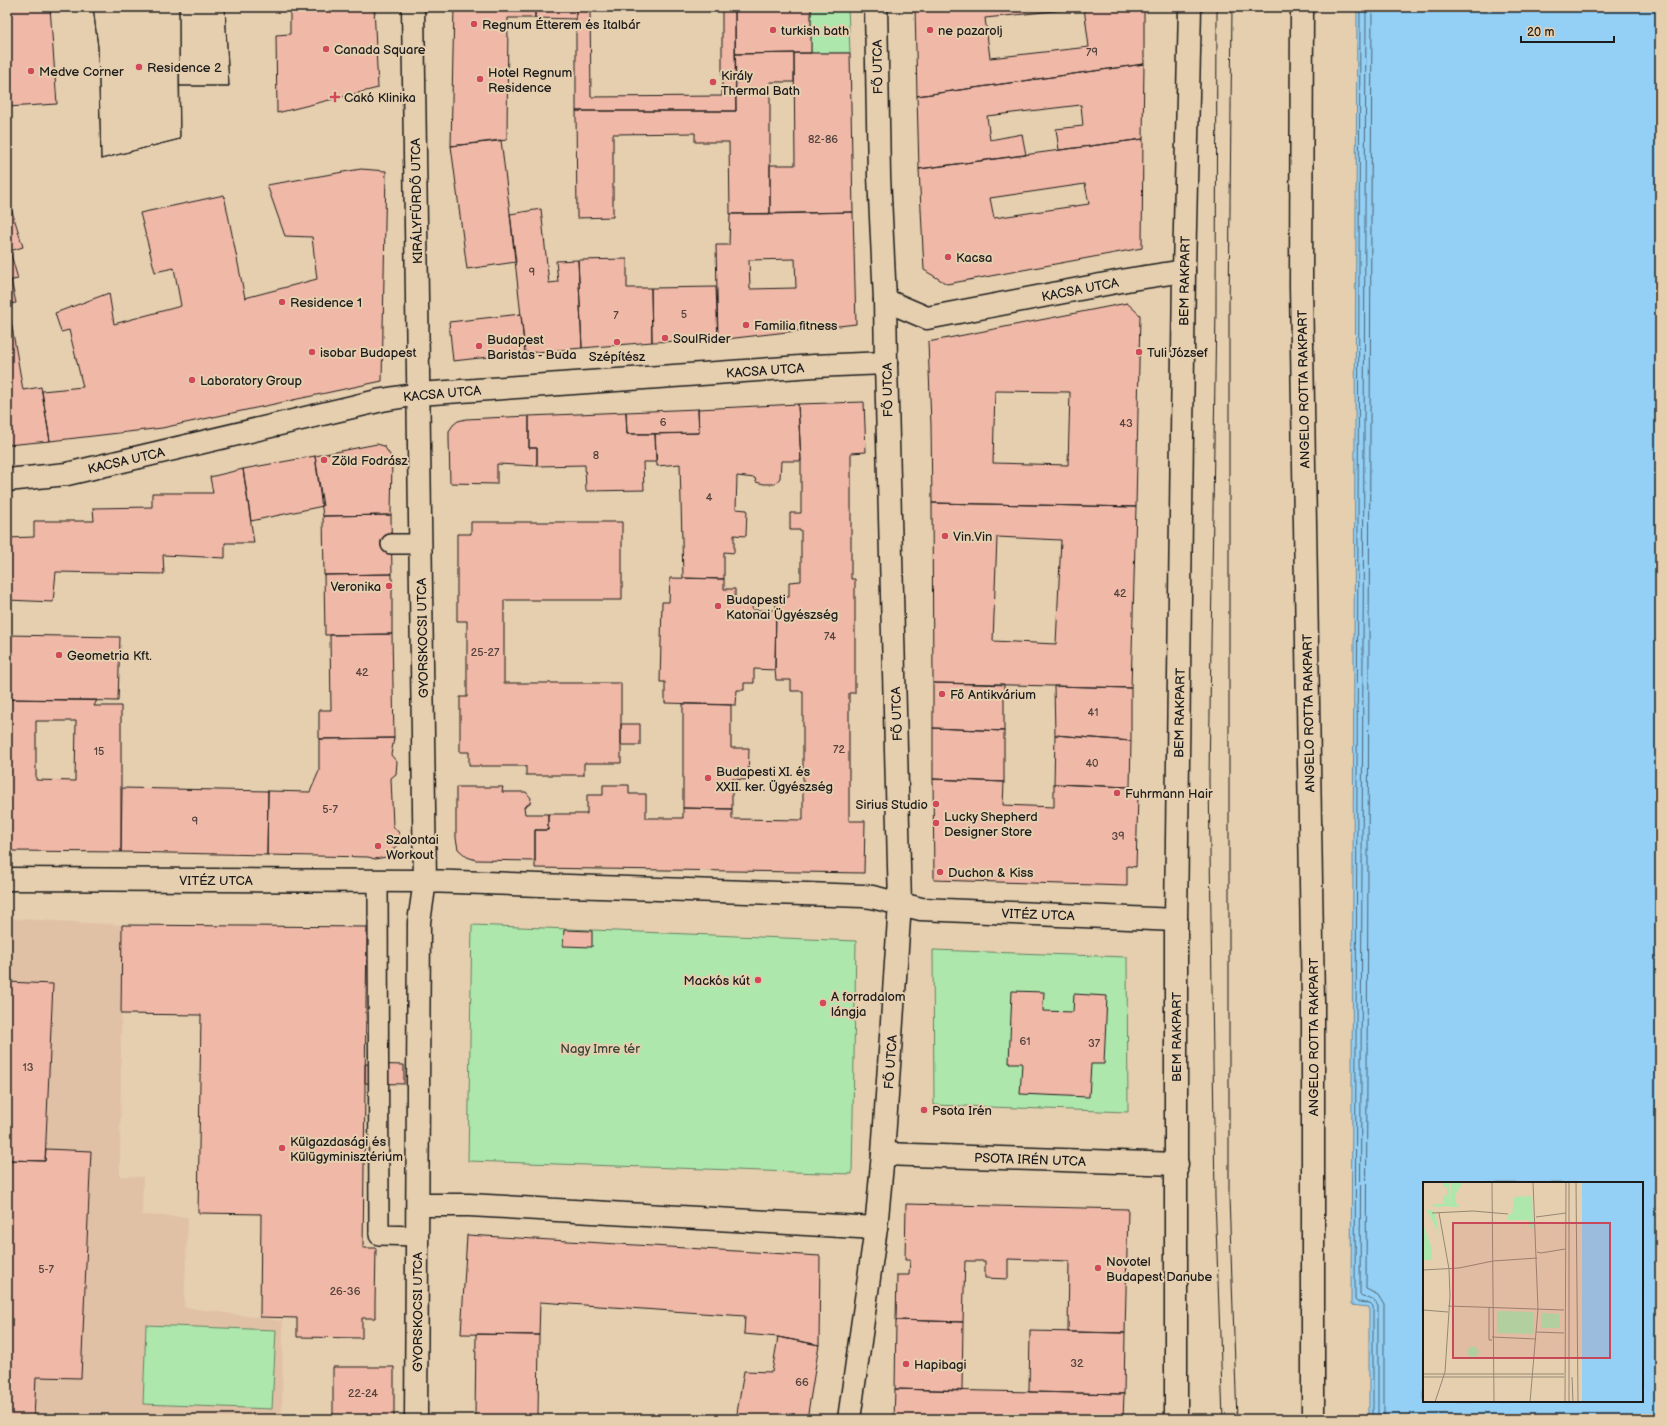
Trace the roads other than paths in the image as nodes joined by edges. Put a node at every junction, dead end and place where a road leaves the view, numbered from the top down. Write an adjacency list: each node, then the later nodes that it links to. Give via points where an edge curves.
1 (413, 7): 8 (street, KIRÁLYFÜRDŐ UTCA)
2 (876, 7): 6 (street, FŐ UTCA)
3 (1190, 7): 5 (street, BEM RAKPART)
4 (1302, 7): 25 (street, ANGELO ROTTA RAKPART, via 1301,286 1314,1002)
5 (1184, 271): 6 (street, KACSA UTCA, via 927,318); 16 (street, BEM RAKPART)
6 (885, 300): 7 (street, FŐ UTCA)
7 (886, 363): 8 (street, KACSA UTCA); 15 (street, FŐ UTCA)
8 (419, 394): 9 (street, KACSA UTCA, via 382,400 67,474); 11 (street, GYORSKOCSI UTCA)
9 (7, 480)
10 (391, 544): 11 (lane)
11 (421, 544): 14 (street, GYORSKOCSI UTCA)
12 (7, 879): 13 (street, VITÉZ UTCA)
13 (378, 881): 14 (street, VITÉZ UTCA); 21 (lane, via 371,1235)
14 (426, 881): 15 (street, via 867,896); 19 (street, via 420,922)
15 (900, 904): 16 (street, VITÉZ UTCA, via 921,909); 17 (street, FŐ UTCA)
16 (1176, 920): 18 (street, BEM RAKPART)
17 (883, 1154): 18 (street, PSOTA IRÉN UTCA); 20 (street, FŐ UTCA)
18 (1177, 1164): 24 (street, BEM RAKPART)
19 (418, 1205): 20 (street, via 469,1205); 21 (street, GYORSKOCSI UTCA)
20 (876, 1228): 23 (street, FŐ UTCA)
21 (418, 1236): 22 (street, GYORSKOCSI UTCA)
22 (416, 1419)
23 (849, 1419)
24 (1176, 1419)
25 (1313, 1419)

